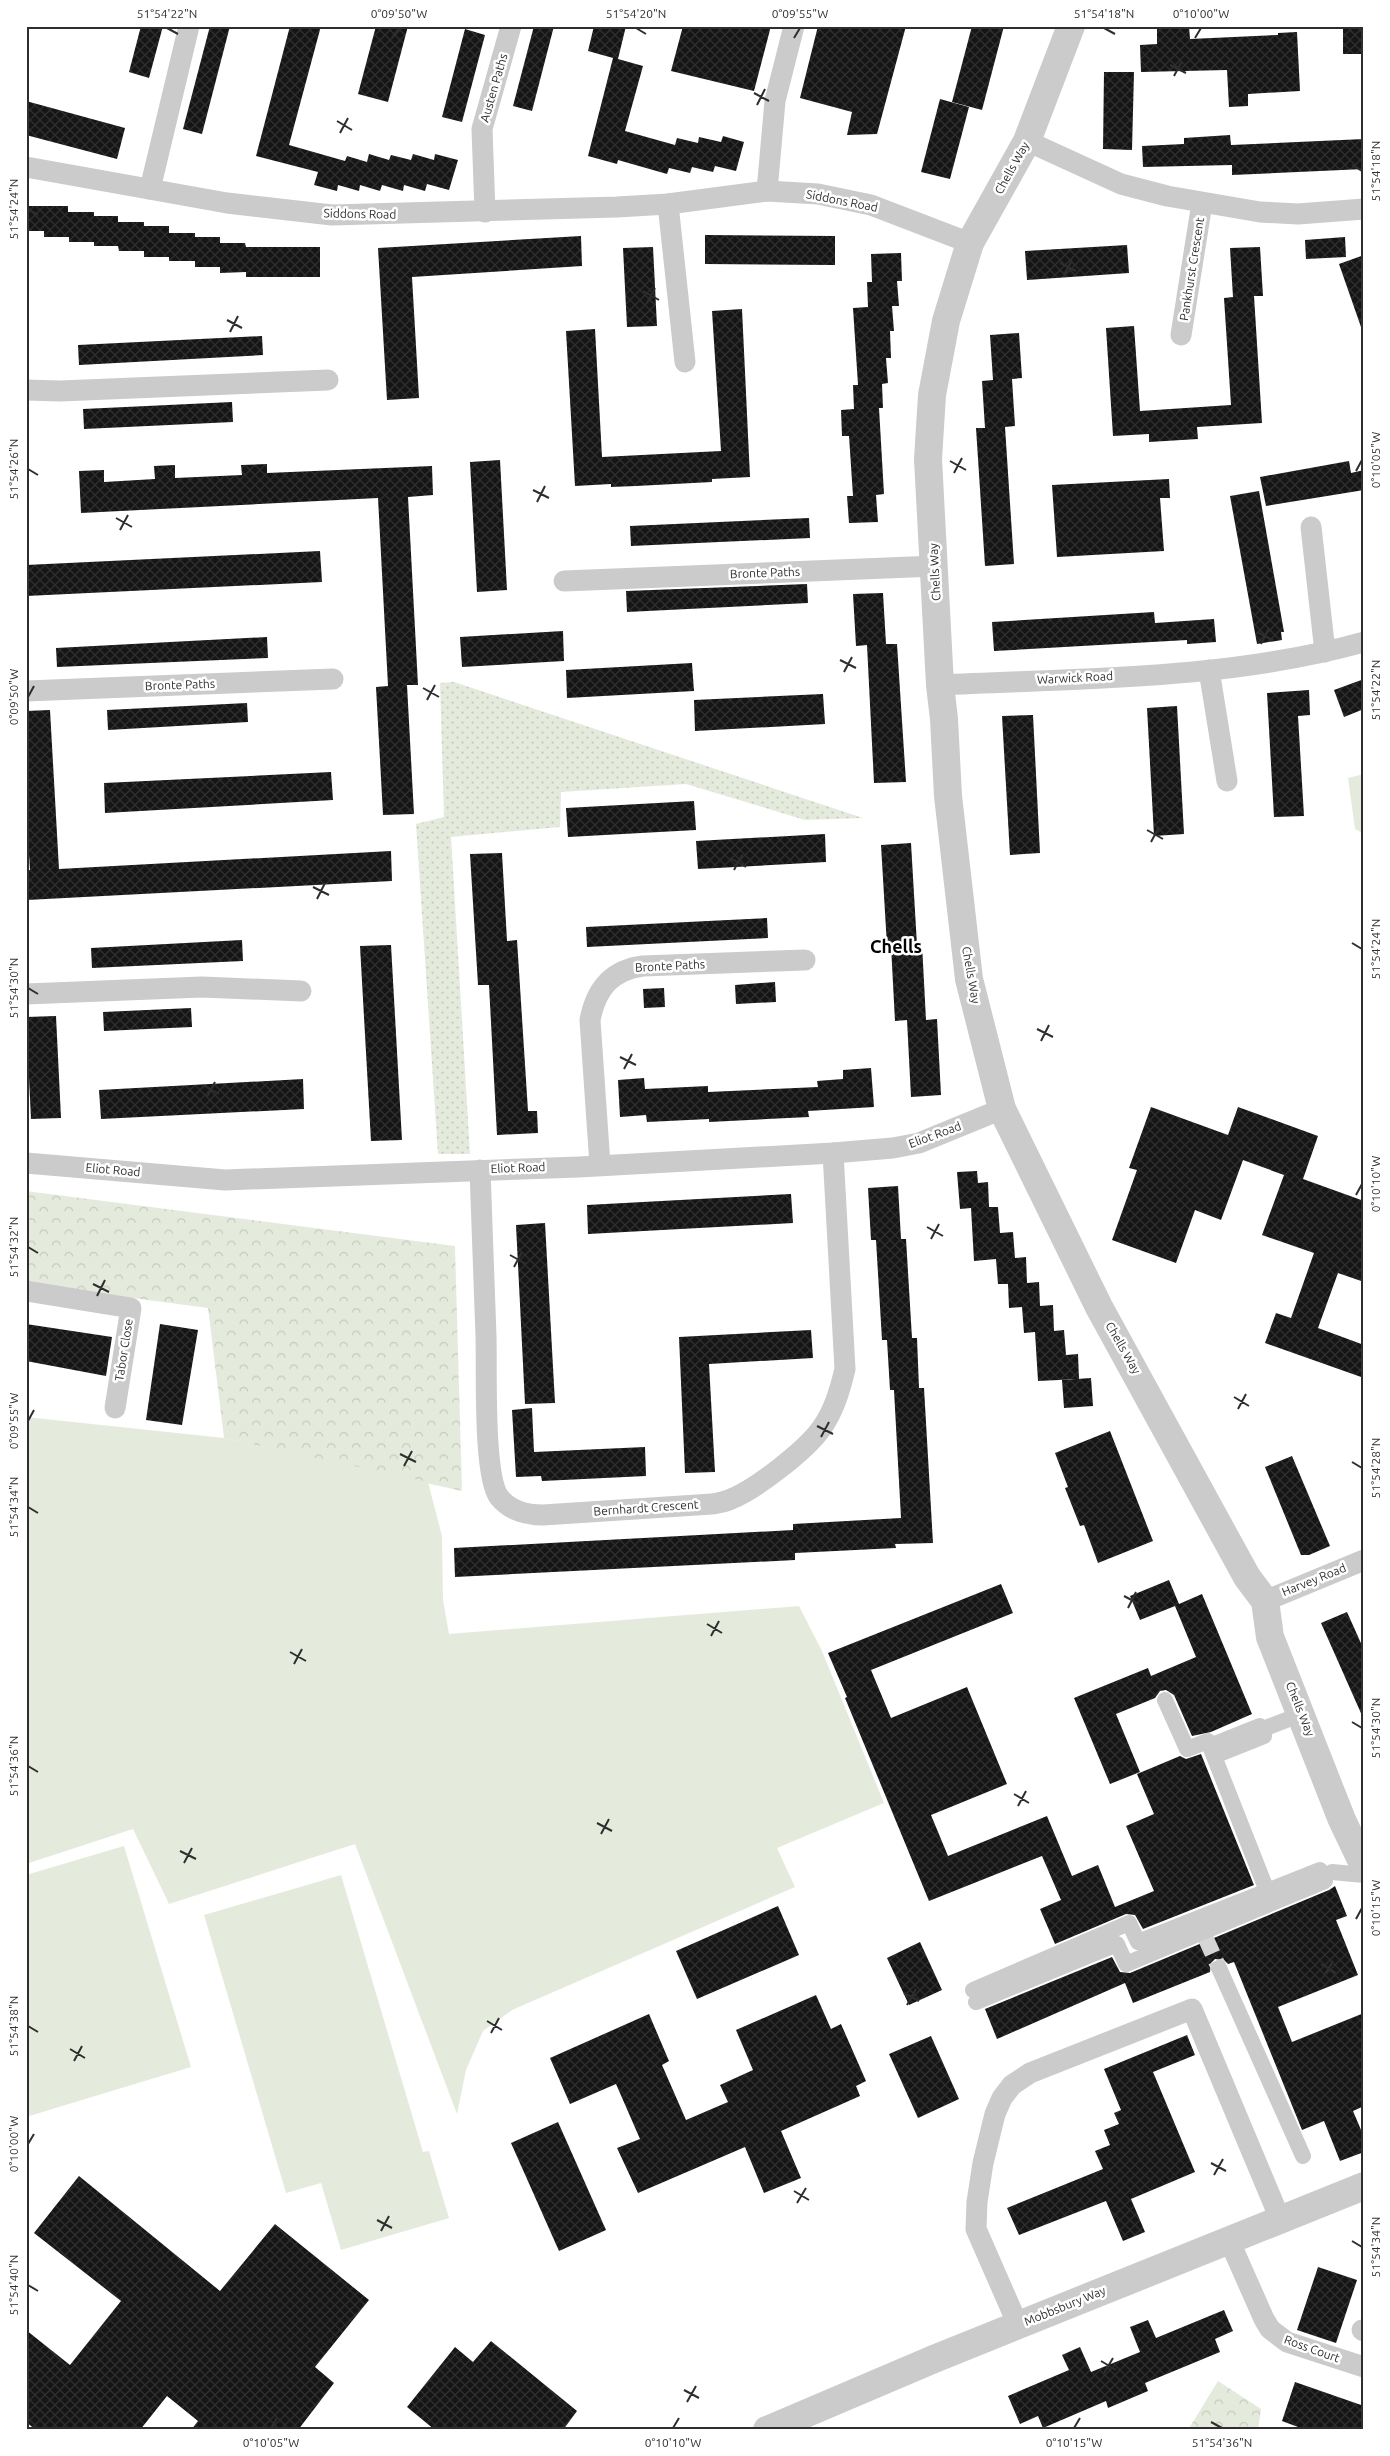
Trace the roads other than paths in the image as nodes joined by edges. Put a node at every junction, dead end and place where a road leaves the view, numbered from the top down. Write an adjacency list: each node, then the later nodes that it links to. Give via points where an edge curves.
1 (189, 26): 7 (street)
2 (511, 26): 12 (street, Austen Paths, via 482,129)
3 (794, 26): 8 (street, via 775,101)
4 (1070, 26): 5 (street, Chells Way)
5 (1027, 141): 9 (street, Pankhurst Crescent, via 1121,184); 13 (street, Chells Way)
6 (26, 168): 7 (street, Siddons Road)
7 (150, 189): 12 (street, Siddons Road, via 227,203 332,215)
8 (767, 191): 10 (street, Siddons Road); 13 (street, Siddons Road, via 818,194 872,205)
9 (1202, 203): 11 (street, Pankhurst Crescent, via 1298,214); 14 (street, Pankhurst Crescent)
10 (668, 204): 12 (street, Siddons Road); 15 (street)
11 (1364, 209)
12 (485, 212)
13 (970, 243): 19 (street, Chells Way, via 946,321 932,395 928,459)
14 (1181, 335)
15 (685, 362)
16 (328, 380): 17 (street)
17 (26, 390)
18 (1311, 527): 22 (street)
19 (936, 566): 20 (street, Bronte Paths); 25 (street, Chells Way)
20 (564, 581)
21 (1364, 642): 22 (street, Warwick Road)
22 (1325, 652): 23 (street, Warwick Road)
23 (1209, 670): 25 (street, Warwick Road); 27 (street)
24 (333, 679): 26 (street, Bronte Paths)
25 (940, 685): 31 (street, Chells Way, via 948,796 969,979)
26 (26, 691)
27 (1227, 781)
28 (805, 960): 34 (street, Bronte Paths, via 643,966 620,972 605,982 595,998 590,1020)
29 (301, 991): 30 (street, via 202,986)
30 (26, 994)
31 (1002, 1109): 32 (street, Eliot Road, via 919,1143); 39 (street, Chells Way, via 1100,1307 1248,1577)
32 (833, 1153): 34 (street, Eliot Road); 35 (street, Bernhardt Crescent, via 845,1369 839,1394 821,1429 806,1446 730,1500 712,1504 543,1515 514,1509 498,1497 492,1477 487,1422)
33 (26, 1163): 35 (street, Eliot Road, via 225,1180)
34 (600, 1165): 35 (street, Eliot Road)
35 (480, 1170)
36 (26, 1291): 37 (street, Tabor Close, via 131,1308)
37 (115, 1408)
38 (1364, 1560): 39 (street, Harvey Road)
39 (1265, 1601): 41 (street, Chells Way, via 1270,1637)
40 (1164, 1700): 46 (street, via 1187,1750 1208,1741)
41 (1302, 1714): 42 (street); 43 (street, Chells Way, via 1342,1820)
42 (1268, 1727)
43 (1364, 1866)
44 (1332, 1872): 45 (street)
45 (1364, 1876)
46 (1269, 1897): 48 (street); 48 (street, via 1204,1936)
47 (1114, 1937): 48 (street, via 1129,1923); 48 (street, via 1126,1964); 50 (street)
48 (1142, 1949)
49 (1219, 1968): 51 (street)
50 (974, 1996)
51 (1303, 2156)
52 (1364, 2186): 53 (street, Mobbsbury Way)
53 (1280, 2218): 54 (street, Mobbsbury Way); 55 (street, via 1192,2009 1047,2066 1012,2085 1002,2098 994,2114 977,2202 976,2229)
54 (1230, 2240): 55 (street, Mobbsbury Way); 56 (street, Ross Court, via 1270,2330 1288,2342)
55 (1018, 2325): 57 (street, Mobbsbury Way)
56 (1364, 2367)
57 (767, 2430)

